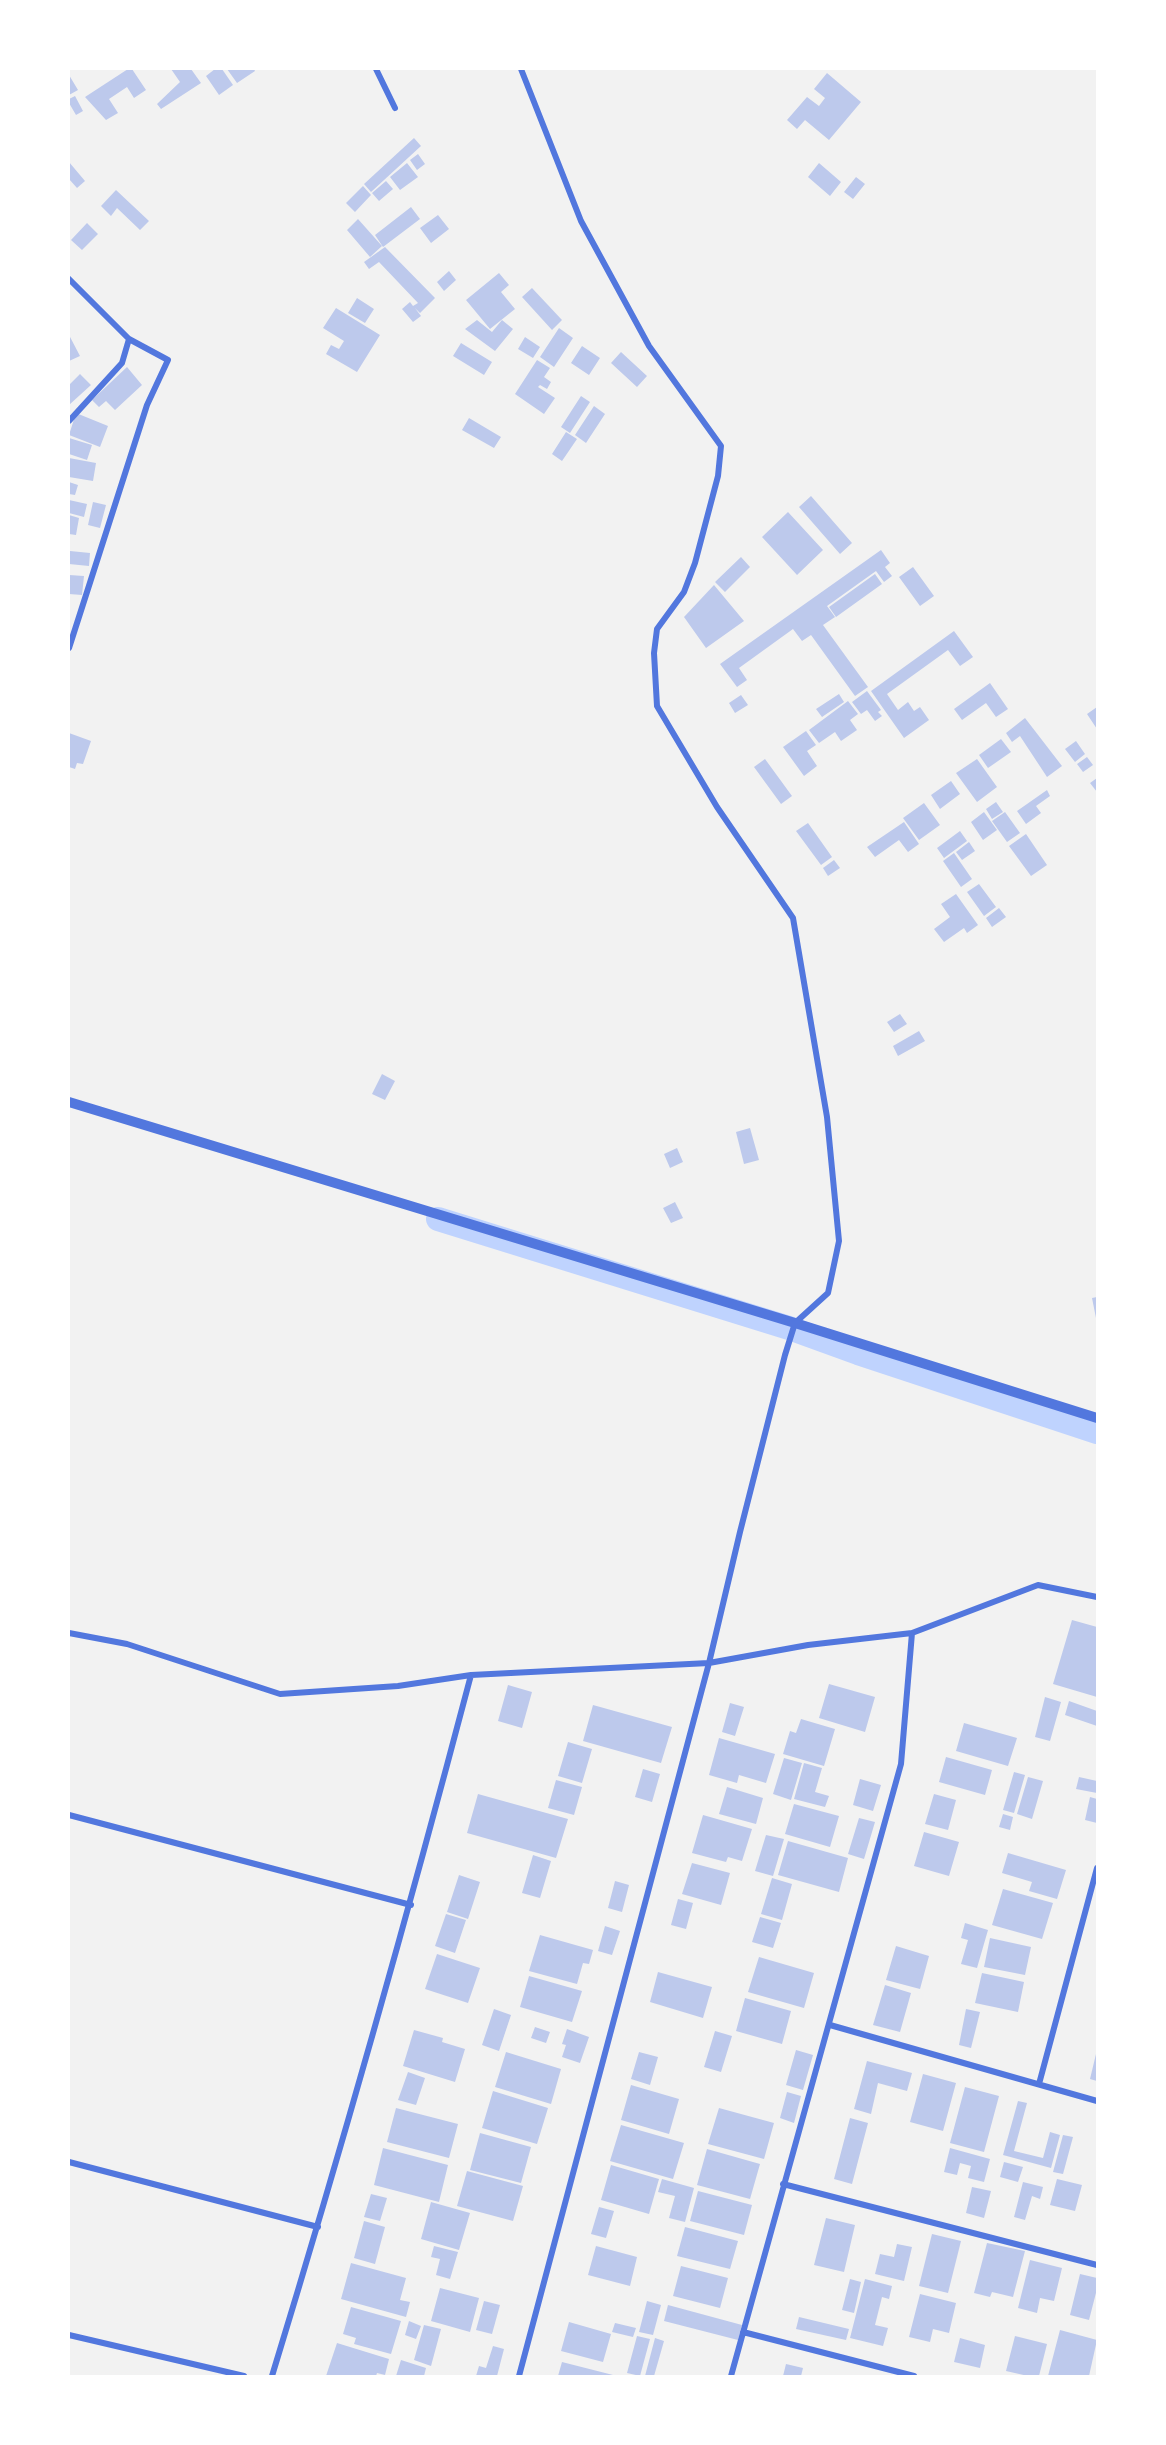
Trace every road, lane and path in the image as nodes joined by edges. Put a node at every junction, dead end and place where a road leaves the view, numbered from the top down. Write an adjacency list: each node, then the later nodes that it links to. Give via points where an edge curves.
1 (376, 69): 3 (street)
2 (521, 69): 9 (street, via 581,221 649,346 721,446 718,476 684,592 657,629 654,688 657,706 717,807 793,918 826,1117 839,1241 828,1293)
3 (394, 108)
4 (69, 279): 5 (street)
5 (129, 339): 6 (street, via 122,363); 7 (street, via 168,360 147,405)
6 (69, 421)
7 (69, 648)
8 (69, 1102): 9 (street)
9 (795, 1323): 10 (street); 14 (street)
10 (1097, 1418)
11 (1097, 1597): 13 (street, via 1038,1585)
12 (69, 1633): 15 (street, via 127,1644 280,1694 398,1686)
13 (912, 1633): 14 (street, via 808,1645); 19 (street, via 901,1764)
14 (709, 1663): 15 (street); 30 (street)
15 (471, 1675): 18 (street)
16 (69, 1815): 18 (street)
17 (1097, 1868): 20 (street)
18 (411, 1905): 24 (street)
19 (830, 2025): 20 (street); 23 (street)
20 (1039, 2084): 21 (street)
21 (1097, 2101)
22 (69, 2162): 24 (street)
23 (783, 2184): 25 (street); 26 (street)
24 (318, 2228): 29 (street)
25 (1097, 2265)
26 (742, 2332): 31 (street); 32 (street)
27 (69, 2335): 28 (street)
28 (244, 2376)
29 (272, 2376)
30 (519, 2376)
31 (731, 2376)
32 (914, 2376)

